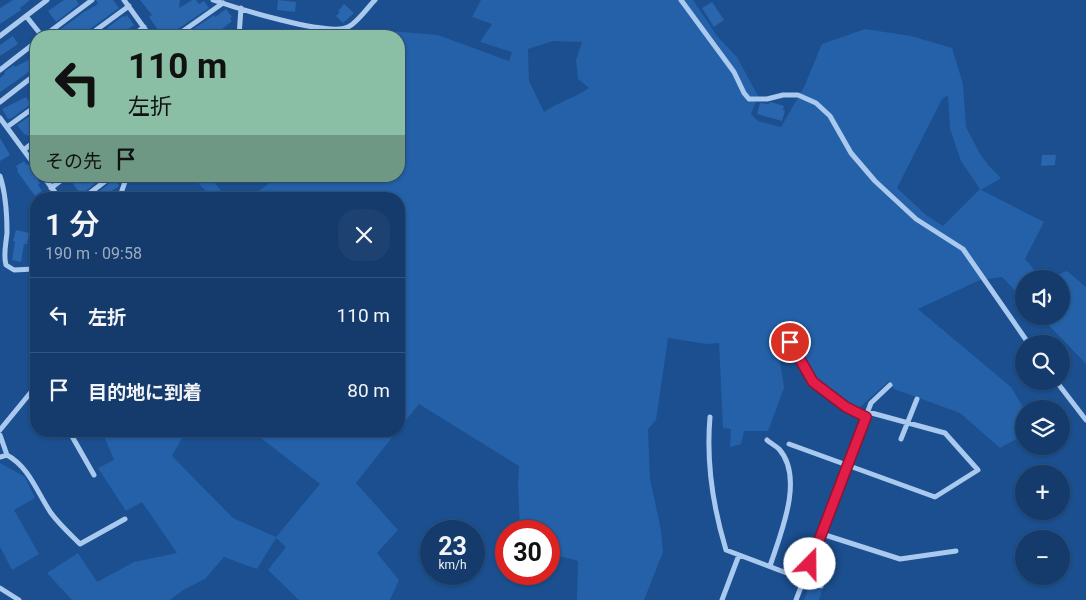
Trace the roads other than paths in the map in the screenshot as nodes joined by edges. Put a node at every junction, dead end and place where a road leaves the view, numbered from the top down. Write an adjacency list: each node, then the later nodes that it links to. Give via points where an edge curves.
1 (46, 0): 10 (street)
2 (92, 0): 13 (street)
3 (124, 0): 8 (street)
4 (213, 0): 7 (street)
5 (375, 0): 9 (street, via 349,27 338,30 293,23)
6 (681, 0): 38 (street, via 734,72 749,99 798,95 816,103 830,116 850,153 875,181 916,219 963,249)
7 (223, 4): 9 (street); 17 (street)
8 (129, 6): 11 (street); 14 (street)
9 (241, 8): 18 (street)
10 (26, 16): 12 (street); 19 (street)
11 (144, 27): 15 (street); 16 (street)
12 (38, 30)
13 (51, 30)
14 (96, 30)
15 (140, 30)
16 (146, 30)
17 (185, 30)
18 (239, 30)
19 (0, 36)
20 (30, 47): 21 (street)
21 (0, 70)
22 (30, 79): 23 (street)
23 (0, 102)
24 (30, 110): 26 (street)
25 (0, 118): 26 (street)
26 (7, 127): 28 (street)
27 (30, 145): 28 (street)
28 (24, 150): 29 (street)
29 (30, 158)
30 (0, 176): 37 (street, via 6,221 6,265 14,270)
31 (48, 182): 34 (street)
32 (60, 182): 34 (street)
33 (104, 182): 36 (street)
34 (52, 188): 35 (street)
35 (55, 192)
36 (91, 192)
37 (30, 269)
38 (1023, 335)
39 (790, 342): 44 (street, via 813,382 846,407)
40 (890, 385): 44 (street, via 871,403)
41 (1063, 390): 46 (street)
42 (30, 393): 48 (street)
43 (917, 399): 47 (street)
44 (867, 414): 47 (street); 56 (street)
45 (710, 417): 61 (street, via 709,456 718,520 726,550)
46 (1086, 420)
47 (907, 422): 51 (street); 56 (street, via 945,432 978,470 934,497)
48 (0, 430)
49 (0, 435): 54 (street)
50 (72, 437): 57 (street)
51 (901, 439)
52 (767, 440): 62 (street, via 779,449 790,474 789,505)
53 (789, 444): 56 (street)
54 (7, 455): 55 (street); 58 (street, via 24,469 51,513 80,544)
55 (0, 457)
56 (848, 464): 59 (street)
57 (94, 475)
58 (125, 519)
59 (822, 534): 60 (street, via 900,559); 63 (street)
60 (956, 551)
61 (739, 555): 62 (street); 67 (street)
62 (770, 566): 63 (street)
63 (804, 579): 64 (street); 68 (street)
64 (821, 586)
65 (0, 588): 66 (street)
66 (19, 600)
67 (722, 600)
68 (796, 600)

